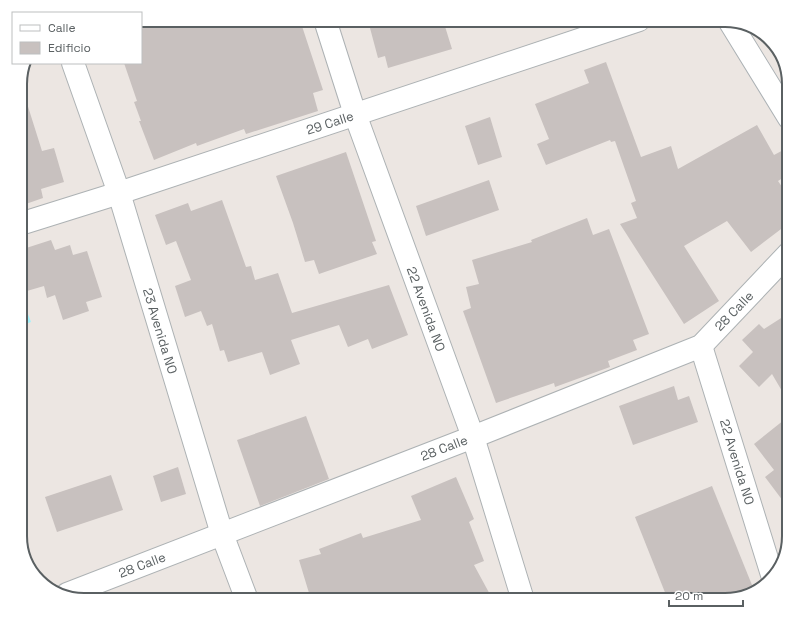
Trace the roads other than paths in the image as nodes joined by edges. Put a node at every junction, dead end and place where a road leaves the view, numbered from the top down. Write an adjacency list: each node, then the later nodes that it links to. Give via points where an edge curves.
1 (327, 27): 6 (street, 22 Avenida NO)
2 (619, 27): 6 (street, 29 Calle)
3 (734, 28): 5 (street)
4 (73, 64): 7 (street, 23 Avenida NO)
5 (782, 107)
6 (355, 114): 7 (street, 29 Calle); 11 (street, 22 Avenida NO)
7 (119, 193): 8 (street, 29 Calle); 12 (street, 23 Avenida NO)
8 (27, 222)
9 (782, 260): 10 (street, 28 Calle)
10 (701, 346): 11 (street, 28 Calle); 13 (street, 22 Avenida NO)
11 (473, 437): 12 (street, 28 Calle); 16 (street, 22 Avenida NO)
12 (222, 534): 14 (street, 28 Calle); 15 (street, 23 Avenida NO)
13 (771, 570)
14 (72, 592)
15 (244, 593)
16 (521, 593)

